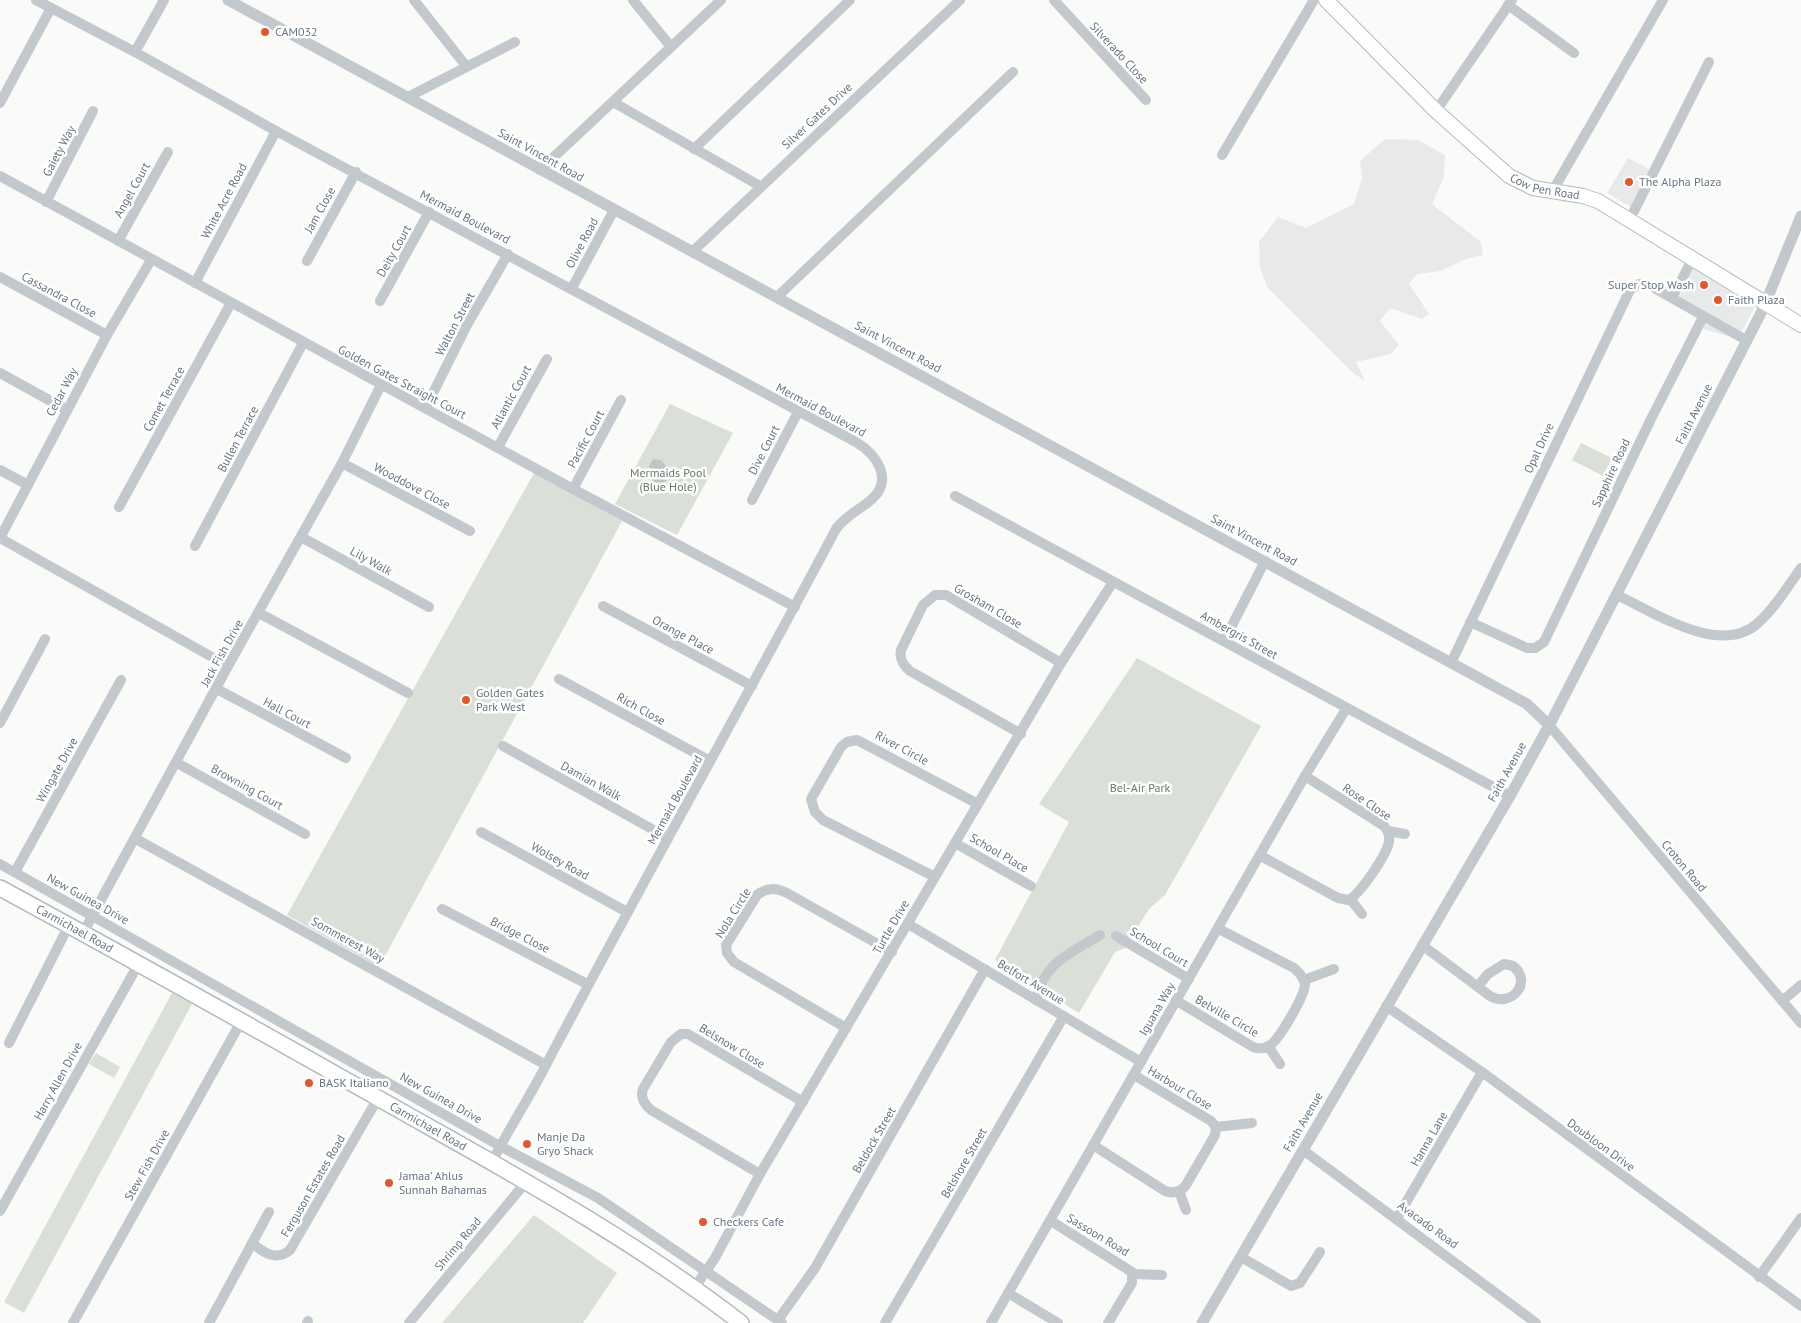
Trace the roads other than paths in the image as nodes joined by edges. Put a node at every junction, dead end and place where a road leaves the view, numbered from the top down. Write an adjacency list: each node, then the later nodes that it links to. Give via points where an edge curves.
1 (36, 0): 14 (street, Mermaid Boulevard)
2 (164, 0): 17 (street)
3 (228, 0): 22 (street, Saint Vincent Road)
4 (414, 0): 20 (street)
5 (633, 0): 16 (street)
6 (721, 0): 16 (street)
7 (850, 0): 29 (street)
8 (960, 0): 35 (street, Silver Gates Drive)
9 (1054, 0): 23 (street, Silverado Close)
10 (1314, 0): 31 (street)
11 (1326, 0): 26 (main road, Cow Pen Road)
12 (1663, 0): 36 (street)
13 (1510, 2): 18 (street); 26 (street)
14 (51, 8): 17 (street, Mermaid Boulevard); 25 (street)
15 (515, 42): 20 (street)
16 (671, 47): 24 (street)
17 (136, 52): 28 (street, Mermaid Boulevard)
18 (1574, 53)
19 (1709, 62): 41 (street)
20 (466, 66): 22 (street)
21 (1012, 72): 51 (street)
22 (408, 97): 32 (street, Saint Vincent Road)
23 (1146, 100)
24 (613, 102): 29 (street); 32 (street)
25 (0, 103)
26 (1436, 111): 36 (main road, Cow Pen Road, via 1509,176 1528,186)
27 (93, 112): 37 (street, Gaiety Way)
28 (276, 131): 33 (street, Mermaid Boulevard); 49 (street, White Acre Road)
29 (694, 149): 35 (street)
30 (168, 152): 42 (street, Angel Court)
31 (1222, 156)
32 (540, 170): 38 (street, Saint Vincent Road)
33 (356, 172): 39 (street, Mermaid Boulevard); 47 (street, Jam Close)
34 (0, 176): 37 (street, Golden Gates Straight Court)
35 (760, 186): 43 (street, Silver Gates Drive)
36 (1552, 192): 41 (main road, Cow Pen Road, via 1591,198)
37 (46, 202): 42 (street, Golden Gates Straight Court)
38 (614, 210): 43 (street, Saint Vincent Road); 50 (street, Olive Road)
39 (429, 212): 44 (street, Mermaid Boulevard); 53 (street, Deity Court)
40 (1801, 216): 55 (street, Faith Avenue)
41 (1630, 219): 45 (main road, Cow Pen Road)
42 (118, 241): 46 (street, Golden Gates Straight Court)
43 (692, 252): 51 (street, Saint Vincent Road)
44 (508, 254): 50 (street, Mermaid Boulevard); 65 (street, Walton Street, via 467,325)
45 (1693, 258): 52 (street); 55 (main road, Cow Pen Road)
46 (151, 260): 49 (street, Golden Gates Straight Court); 58 (street, Cedar Way)
47 (307, 261)
48 (0, 277): 58 (street, Cassandra Close)
49 (195, 283): 54 (street, Golden Gates Straight Court)
50 (572, 288): 67 (street, Mermaid Boulevard)
51 (777, 297): 80 (street, Saint Vincent Road)
52 (1672, 298): 56 (street); 88 (street, Opal Drive, via 1645,283 1634,286 1626,294)
53 (380, 301)
54 (231, 302): 60 (street, Golden Gates Straight Court); 75 (street, Comet Terrace)
55 (1766, 302): 57 (main road, Cow Pen Road); 59 (street, Faith Avenue)
56 (1703, 317): 59 (street); 88 (street, Sapphire Road, via 1544,642 1535,648 1527,648)
57 (1801, 325)
58 (107, 335): 66 (street, Cedar Way)
59 (1746, 340): 83 (street, Faith Avenue)
60 (303, 343): 63 (street, Golden Gates Straight Court); 79 (street, Bullen Terrace)
61 (547, 359): 68 (street, Atlantic Court)
62 (0, 374): 66 (street)
63 (381, 385): 65 (street, Golden Gates Straight Court); 69 (street, Jack Fish Drive)
64 (621, 400): 72 (street, Pacific Court)
65 (426, 408): 68 (street, Golden Gates Straight Court)
66 (67, 410): 71 (street, Cedar Way)
67 (798, 412): 74 (street, Dive Court); 86 (street, Mermaid Boulevard, via 862,445 880,465 882,478 877,494 844,518 836,528)
68 (498, 447): 72 (street, Golden Gates Straight Court)
69 (342, 464): 76 (street, Wooddove Close); 77 (street, Jack Fish Drive)
70 (0, 470): 71 (street)
71 (28, 485): 78 (street, Cedar Way)
72 (573, 489): 86 (street, Golden Gates Straight Court)
73 (955, 496): 82 (street, Ambergris Street)
74 (752, 500)
75 (119, 507)
76 (470, 531)
77 (301, 536): 85 (street, Lily Walk); 87 (street, Jack Fish Drive)
78 (0, 538): 93 (street)
79 (195, 546)
80 (1264, 561): 90 (street); 91 (street, Saint Vincent Road)
81 (1801, 568): 83 (street, via 1757,624 1735,636 1700,633)
82 (1113, 582): 90 (street, Ambergris Street); 92 (street, Turtle Drive)
83 (1617, 596): 101 (street, Faith Avenue)
84 (602, 606): 96 (street, Orange Place)
85 (429, 607)
86 (795, 607): 96 (street, Mermaid Boulevard)
87 (259, 613): 93 (street, Jack Fish Drive); 98 (street)
88 (1470, 622): 91 (street, Opal Drive)
89 (45, 639): 100 (street)
90 (1224, 642): 99 (street, Ambergris Street)
91 (1451, 662): 101 (street, Saint Vincent Road, via 1528,704)
92 (1061, 663): 102 (street, Turtle Drive); 102 (street, Grosham Close, via 946,595 935,595 923,605 900,650 905,667)
93 (228, 666): 97 (street, Jack Fish Drive)
94 (121, 680): 119 (street, Wingate Drive)
95 (559, 680): 105 (street, Rich Close)
96 (752, 686): 105 (street, Mermaid Boulevard)
97 (216, 689): 104 (street, Hall Court); 106 (street, Jack Fish Drive)
98 (408, 693)
99 (1346, 709): 107 (street, Iguana Way); 108 (street, Ambergris Street)
100 (0, 723)
101 (1549, 725): 108 (street, Faith Avenue); 146 (street, Croton Road)
102 (1021, 734): 109 (street, Turtle Drive)
103 (503, 746): 114 (street, Damian Walk)
104 (346, 758)
105 (710, 761): 114 (street, Mermaid Boulevard)
106 (177, 763): 112 (street, Browning Court); 115 (street, Jack Fish Drive)
107 (1305, 776): 110 (street, Rose Close); 117 (street, Iguana Way)
108 (1510, 796): 134 (street, Faith Avenue)
109 (978, 804): 116 (street, Turtle Drive); 120 (street, River Circle, via 860,740 846,743 830,766 811,799 817,815)
110 (1388, 831): 113 (street); 123 (street, Rose Close, via 1388,848)
111 (481, 832): 125 (street, Wolsey Road)
112 (305, 834)
113 (1405, 834)
114 (668, 838): 125 (street, Mermaid Boulevard)
115 (136, 839): 127 (street, Jack Fish Drive); 156 (street, Sommerest Way)
116 (955, 843): 120 (street, Turtle Drive); 121 (street, School Place)
117 (1261, 856): 123 (street, via 1338,898); 130 (street, Iguana Way)
118 (0, 864): 119 (street, New Guinea Drive)
119 (15, 872): 127 (street, New Guinea Drive)
120 (935, 877): 128 (street, Turtle Drive)
121 (1030, 886)
122 (0, 888): 129 (main road, Carmichael Road)
123 (1351, 900): 126 (street)
124 (442, 909): 141 (street, Bridge Close)
125 (627, 912): 141 (street, Mermaid Boulevard)
126 (1362, 914)
127 (94, 916): 131 (street, Jack Fish Drive); 163 (street, New Guinea Drive)
128 (908, 924): 135 (street, Turtle Drive); 138 (street, Belfort Avenue)
129 (69, 925): 131 (main road, Carmichael Road); 152 (street)
130 (1219, 929): 139 (street, Iguana Way); 140 (street, via 1294,968)
131 (83, 933): 136 (main road, Carmichael Road)
132 (1100, 935): 144 (street, via 1044,974)
133 (1116, 936): 139 (street, School Court)
134 (1422, 945): 143 (street); 147 (street, Faith Avenue)
135 (892, 952): 151 (street, Turtle Drive); 151 (street, Nola Circle, via 787,893 774,889 757,895 727,943 727,953 734,962)
136 (139, 963): 149 (main road, Carmichael Road); 171 (street, Harry Allen Drive)
137 (1334, 969): 140 (street)
138 (985, 970): 144 (street, Belfort Avenue); 186 (street, Beldock Street, via 815,1268)
139 (1189, 979): 145 (street, Iguana Way)
140 (1304, 980): 153 (street, Belville Circle, via 1303,996)
141 (587, 984): 156 (street, Mermaid Boulevard)
142 (1801, 985): 146 (street)
143 (1478, 986)
144 (1036, 1000): 148 (street, Belfort Avenue)
145 (1177, 1001): 153 (street, Belville Circle, via 1254,1046); 154 (street, Iguana Way)
146 (1782, 1001): 150 (street, Croton Road)
147 (1386, 1006): 157 (street, Doubloon Drive); 165 (street, Faith Avenue)
148 (1064, 1016): 154 (street, Belfort Avenue); 191 (street, Belshore Street)
149 (242, 1020): 159 (main road, Carmichael Road); 187 (street, Stew Fish Drive)
150 (1801, 1023)
151 (846, 1028): 160 (street, Turtle Drive)
152 (10, 1043)
153 (1268, 1046): 155 (street)
154 (1141, 1062): 158 (street, Iguana Way)
155 (1280, 1064)
156 (546, 1065): 163 (street, Mermaid Boulevard)
157 (1482, 1072): 173 (street, Hanna Lane); 182 (street, Doubloon Drive)
158 (1134, 1075): 162 (street, Harbour Close); 164 (street, Iguana Way)
159 (378, 1098): 166 (main road, Carmichael Road); 176 (street, Ferguson Estates Road, via 290,1250 274,1255 265,1253)
160 (803, 1102): 167 (street, Turtle Drive); 167 (street, Belsnow Close, via 688,1034 676,1037 643,1088 642,1096 647,1106)
161 (1252, 1123): 162 (street)
162 (1216, 1127): 169 (street, Harbour Close, via 1215,1135 1186,1185)
163 (500, 1146): 166 (street, Mermaid Boulevard); 179 (street, New Guinea Drive, via 598,1198)
164 (1093, 1146): 169 (street, via 1165,1191); 175 (street, Iguana Way)
165 (1303, 1150): 173 (street, Avacado Road); 178 (street, Faith Avenue)
166 (492, 1162): 168 (main road, Carmichael Road)
167 (760, 1174): 179 (street, Turtle Drive)
168 (526, 1182): 183 (main road, Carmichael Road); 189 (street, Shrimp Road)
169 (1179, 1191): 170 (street)
170 (1186, 1210)
171 (0, 1211)
172 (269, 1212): 176 (street)
173 (1397, 1218): 196 (street, Avacado Road)
174 (1801, 1218): 182 (street)
175 (1051, 1221): 180 (street, Sassoon Road, via 1129,1268); 184 (street, Iguana Way)
176 (252, 1243): 188 (street)
177 (1320, 1252): 178 (street, via 1300,1283 1290,1286)
178 (1241, 1257): 195 (street, Faith Avenue)
179 (707, 1270): 183 (street, Turtle Drive); 186 (street, New Guinea Drive)
180 (1133, 1274): 181 (street); 194 (street, Sassoon Road, via 1130,1288)
181 (1162, 1275)
182 (1759, 1277): 185 (street, Doubloon Drive)
183 (695, 1287): 190 (main road, Carmichael Road)
184 (1008, 1293): 192 (street, Iguana Way); 193 (street)
185 (1801, 1306)
186 (780, 1321)
187 (73, 1323)
188 (209, 1323)
189 (409, 1323)
190 (742, 1323)
191 (885, 1323)
192 (991, 1323)
193 (1058, 1323)
194 (1108, 1323)
195 (1202, 1323)
196 (1536, 1323)

